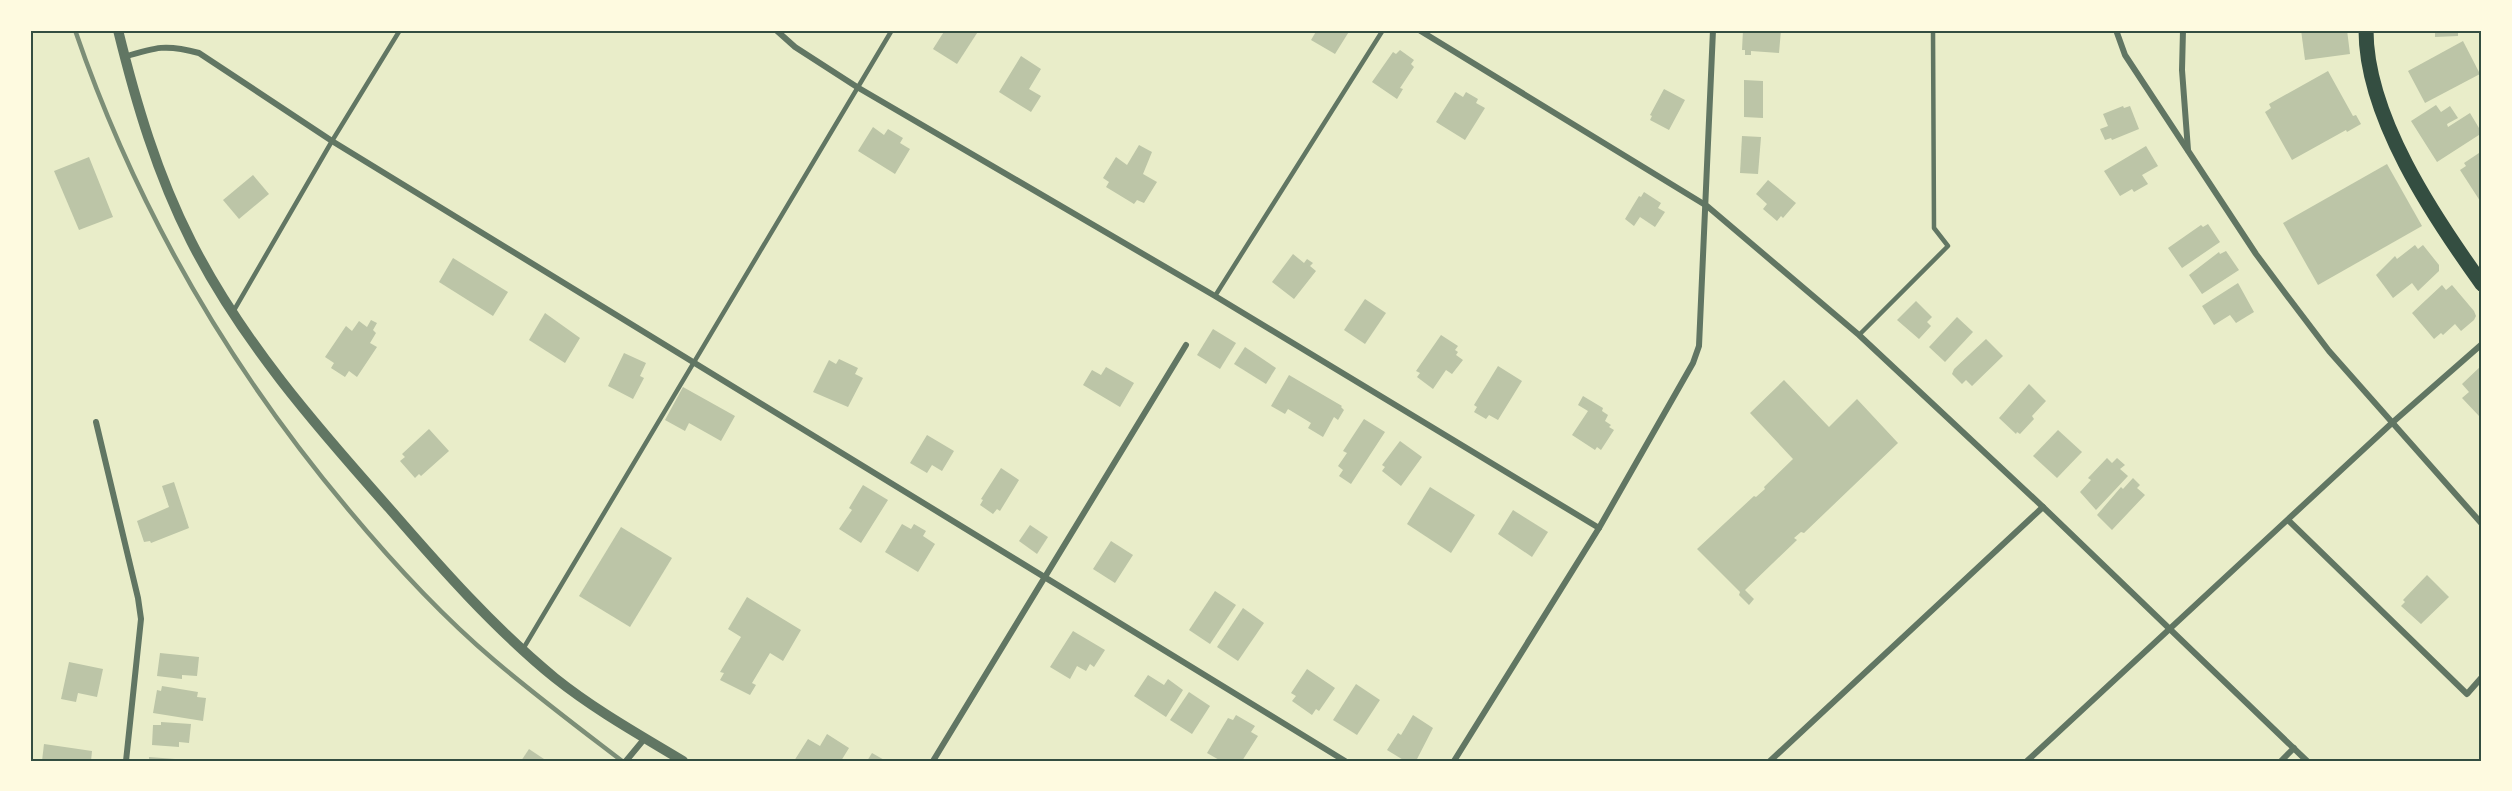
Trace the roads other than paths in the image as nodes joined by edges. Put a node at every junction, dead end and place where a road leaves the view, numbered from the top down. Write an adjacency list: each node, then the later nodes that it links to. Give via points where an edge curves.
1 (118, 30): 12 (street)
2 (400, 30): 14 (lane)
3 (776, 30): 13 (street)
4 (892, 30): 13 (lane)
5 (1383, 30): 18 (lane)
6 (1419, 30): 16 (street)
7 (1713, 30): 16 (street)
8 (1934, 30): 20 (lane, via 1934,228 1948,246)
9 (2116, 30): 15 (street, via 2125,55)
10 (2183, 30): 15 (street)
11 (2366, 30): 17 (main road, via 2372,79 2386,120 2451,242)
12 (124, 57): 14 (street, via 157,46 199,53); 19 (street, via 165,186 196,250)
13 (857, 87): 18 (street); 23 (lane)
14 (332, 141): 19 (lane); 23 (street)
15 (2188, 150): 25 (street, via 2285,294)
16 (1707, 206): 20 (street); 29 (street, via 1699,346)
17 (2482, 284)
18 (1215, 296): 29 (street)
19 (233, 312): 32 (street, via 300,404 355,470 475,604)
20 (1859, 335): 26 (street)
21 (2482, 344): 25 (street)
22 (1186, 345): 30 (street)
23 (693, 364): 30 (street); 32 (lane)
24 (96, 422): 36 (street, via 141,619)
25 (2393, 422): 27 (street); 28 (street)
26 (2043, 507): 31 (street); 42 (street)
27 (2288, 520): 31 (street); 33 (street, via 2467,694)
28 (2482, 524)
29 (1599, 528): 41 (street)
30 (1044, 578): 39 (street); 40 (street)
31 (2169, 629): 35 (street); 43 (street)
32 (522, 650): 34 (street, via 566,686)
33 (2482, 677)
34 (645, 738): 37 (street); 38 (street)
35 (2294, 748): 44 (street); 45 (street)
36 (126, 761)
37 (626, 761)
38 (683, 761)
39 (933, 761)
40 (1345, 761)
41 (1454, 761)
42 (1770, 761)
43 (2027, 761)
44 (2280, 761)
45 (2307, 761)

